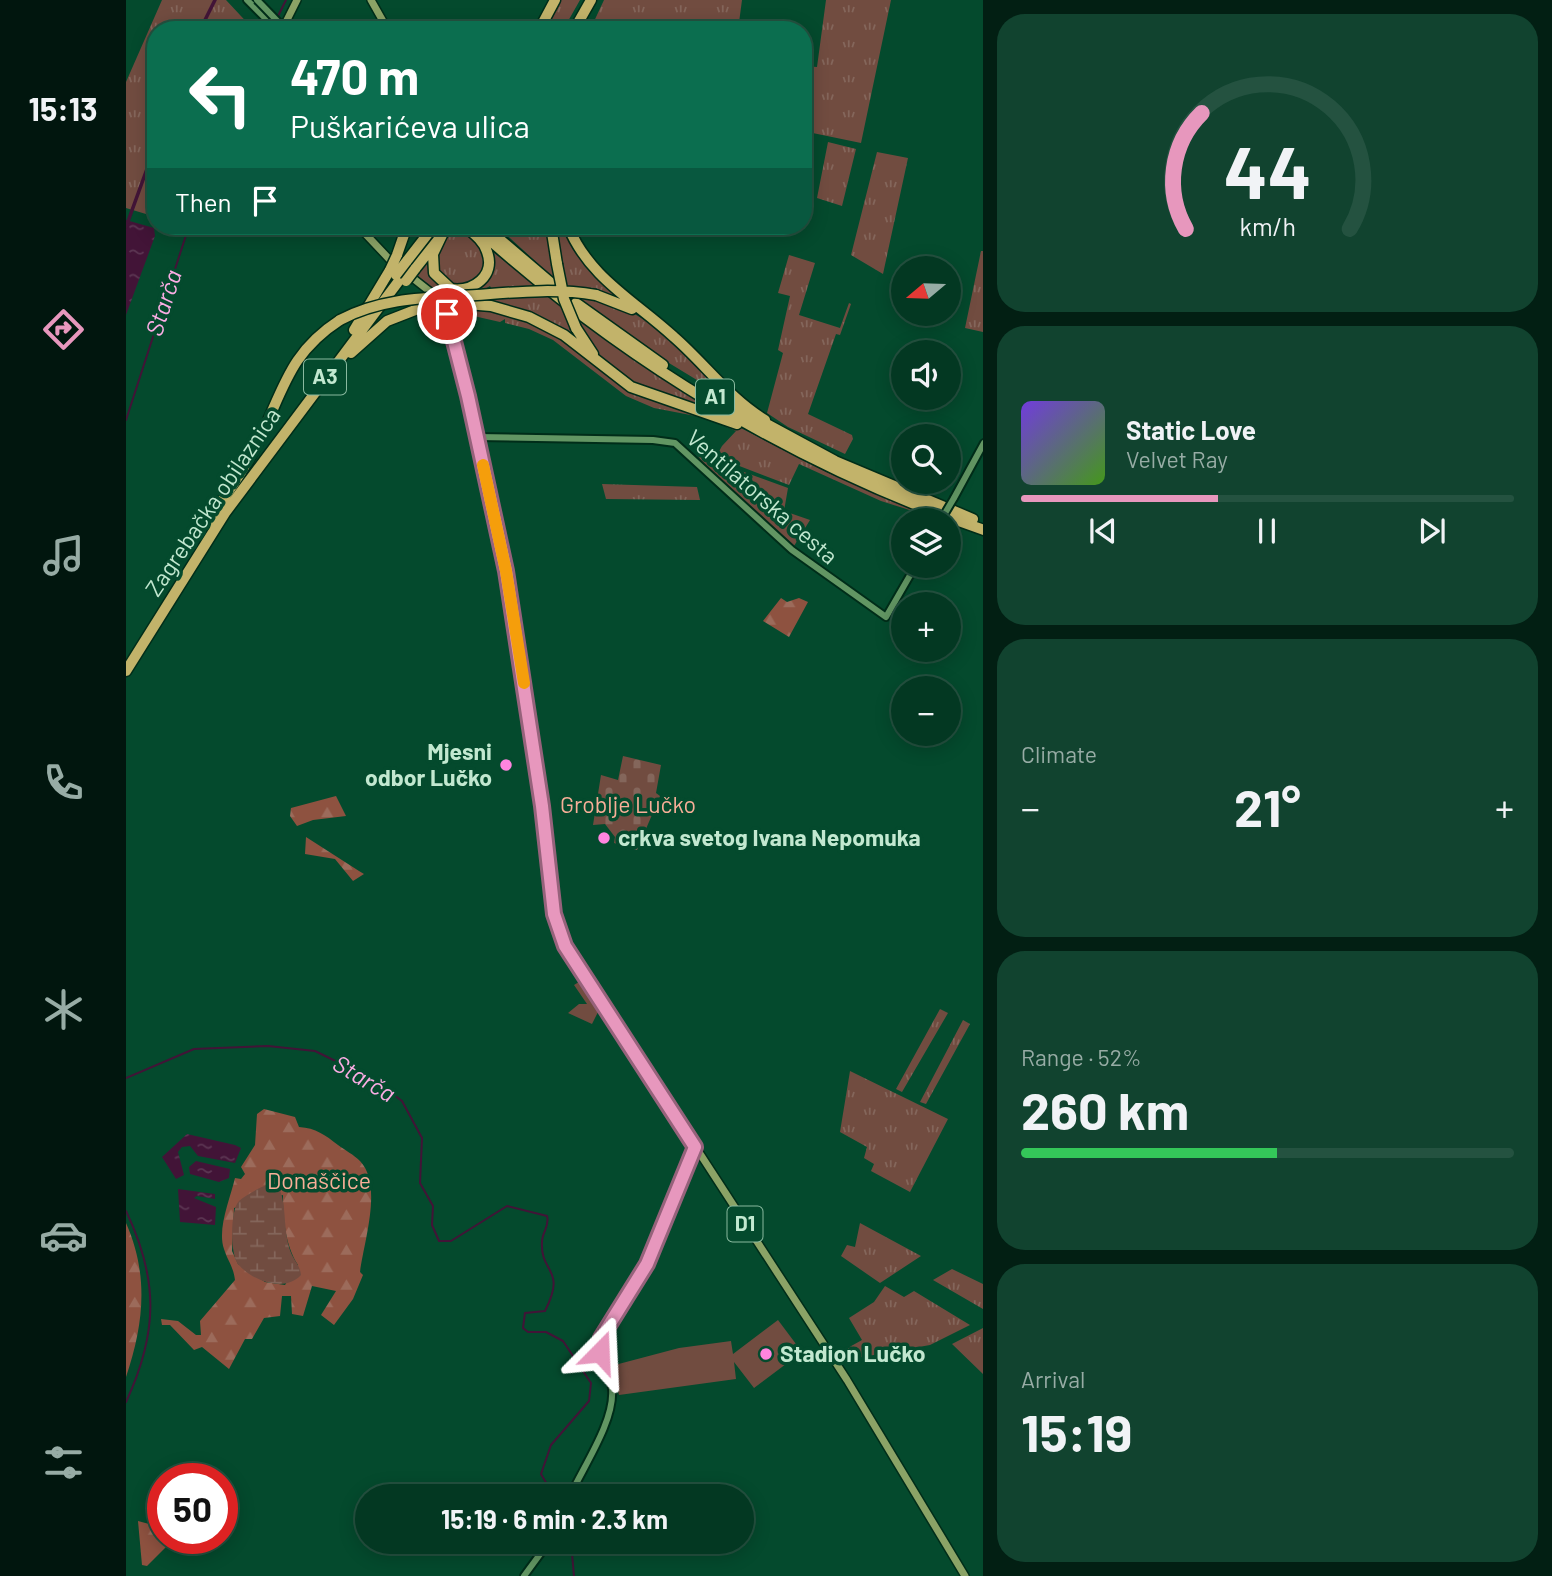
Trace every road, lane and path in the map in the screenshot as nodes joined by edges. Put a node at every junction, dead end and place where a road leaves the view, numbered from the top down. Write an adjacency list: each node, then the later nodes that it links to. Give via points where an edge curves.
1 (247, 0): 9 (main road)
2 (257, 0): 10 (main road, bridge)
3 (297, 0): 11 (main road)
4 (371, 0): 12 (main road)
5 (555, 0): 13 (highway)
6 (584, 0): 14 (highway)
7 (591, 0): 15 (highway)
8 (596, 0): 16 (highway)
9 (268, 21)
10 (276, 21)
11 (288, 21)
12 (383, 21)
13 (544, 21)
14 (572, 21)
15 (579, 21)
16 (586, 21)
17 (366, 235): 35 (main road, D1, via 433,293 446,311)
18 (404, 235): 30 (highway, bridge, via 397,255)
19 (428, 235): 29 (highway, Zagrebačka obilaznica / A3)
20 (439, 235): 29 (highway, Zagrebačka obilaznica / A3)
21 (442, 235): 22 (highway, via 433,254 435,273 452,289 470,288 486,276 489,260)
22 (474, 235)
23 (477, 235): 31 (highway, via 561,304)
24 (484, 235): 31 (highway, A1, via 530,276)
25 (494, 235): 31 (highway, A1)
26 (502, 235): 31 (highway)
27 (553, 235): 34 (highway, bridge, via 564,299 576,328 598,360)
28 (573, 235): 32 (highway, via 605,281)
29 (411, 265): 30 (highway, Zagrebačka obilaznica / A3, bridge)
30 (398, 276): 33 (highway); 38 (highway, Zagrebačka obilaznica / A3); 41 (highway, Zagrebačka obilaznica / A3, via 355,323)
31 (600, 325): 37 (highway, A1, via 707,392); 39 (highway, A1, via 717,407)
32 (665, 329): 37 (highway, via 734,397); 41 (highway, bridge, via 622,304 559,290 416,298 365,308 340,320 303,349 288,372 260,439)
33 (351, 352): 34 (highway, via 387,321 428,305 454,303 504,309 544,324 573,341); 38 (highway)
34 (620, 380): 39 (highway, via 664,401 722,418 840,477)
35 (477, 437): 44 (main road, Ventilatorska cesta, via 675,443 792,550 886,617); 47 (main road, D1, via 513,611 559,931)
36 (983, 443): 40 (main road, bridge)
37 (835, 461): 42 (highway, A1)
38 (250, 478): 46 (highway, Zagrebačka obilaznica / A3)
39 (867, 485): 43 (highway, A1)
40 (948, 508)
41 (211, 522): 45 (highway, Zagrebačka obilaznica / A3)
42 (983, 523)
43 (983, 530)
44 (908, 578)
45 (126, 660)
46 (126, 671)
47 (695, 1147): 48 (main road, via 647,1264 600,1342 612,1386 611,1405); 51 (main road, D1, via 838,1365)
48 (575, 1484)
49 (540, 1554): 50 (main road)
50 (524, 1576)
51 (965, 1576)

